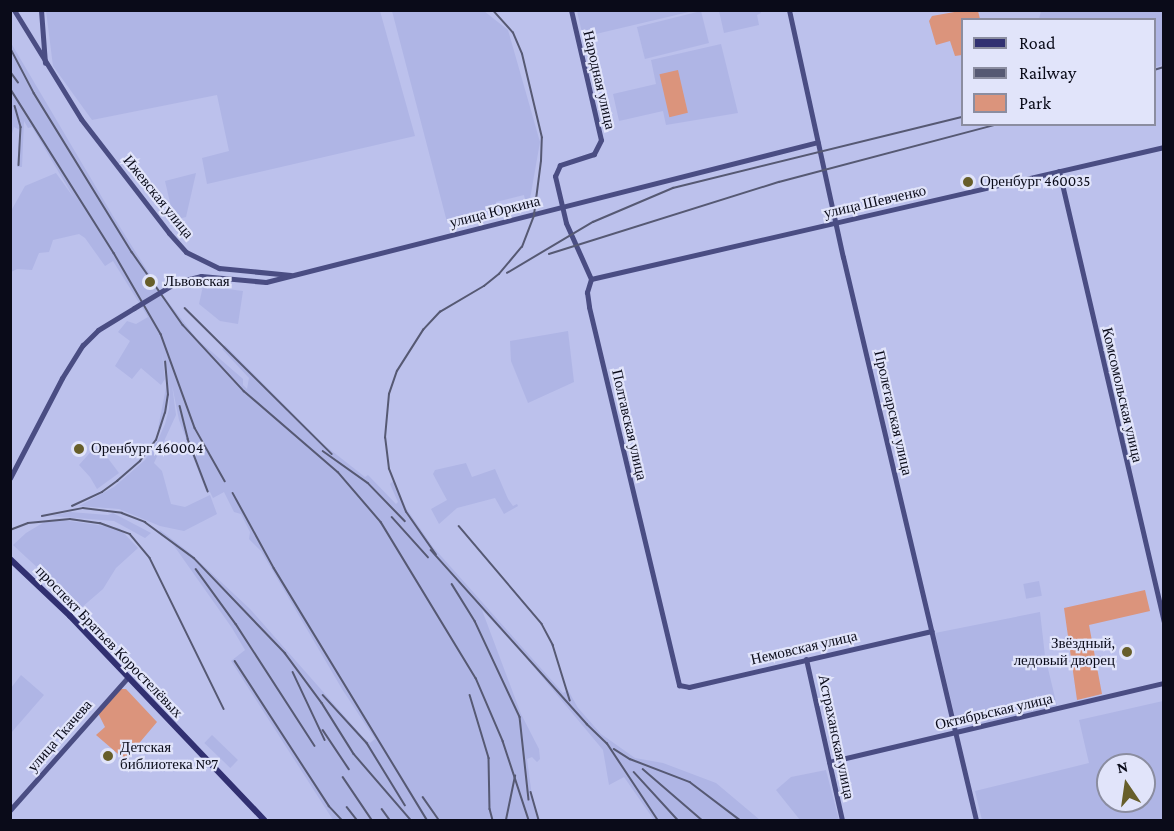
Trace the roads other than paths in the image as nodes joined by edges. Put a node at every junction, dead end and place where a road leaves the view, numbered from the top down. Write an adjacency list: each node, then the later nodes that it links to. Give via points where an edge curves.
1 (14, 10): 6 (main road, Ижевская улица)
2 (42, 10): 5 (main road)
3 (571, 10): 10 (main road, Народная улица, via 601,140 594,154 565,162)
4 (789, 10): 8 (main road, Пролетарская улица)
5 (43, 33): 6 (main road, via 37,38); 7 (main road)
6 (27, 35): 7 (main road, Ижевская улица)
7 (46, 65): 14 (main road, Ижевская улица, via 81,119 179,244 210,265)
8 (818, 142): 12 (main road, улица Юркина); 13 (main road, Пролетарская улица)
9 (1164, 147): 11 (main road, улица Шевченко)
10 (556, 169): 12 (main road, Полтавская улица)
11 (1059, 171): 13 (main road, улица Шевченко); 22 (main road, Комсомольская улица)
12 (562, 208): 15 (main road, улица Юркина); 16 (main road, Полтавская улица)
13 (836, 224): 16 (main road, улица Шевченко); 23 (main road, Пролетарская улица)
14 (257, 272): 15 (main road, Ижевская улица); 17 (main road, via 260,279)
15 (296, 275): 17 (main road, улица Юркина)
16 (591, 279): 27 (main road, Полтавская улица, via 587,292 591,317 666,638)
17 (255, 283): 19 (main road, улица Юркина, bridge, via 201,276 177,282 98,330 83,345 57,387)
18 (10, 459): 19 (main road)
19 (18, 462): 20 (main road)
20 (10, 478)
21 (10, 559): 25 (main road, проспект Братьев Коростелёвых)
22 (1164, 624)
23 (932, 631): 24 (main road, Немовская улица); 28 (main road, Пролетарская улица)
24 (807, 659): 27 (main road, Немовская улица); 29 (main road, Астраханская улица)
25 (128, 677): 30 (main road, улица Ткачева); 31 (main road, проспект Братьев Коростелёвых)
26 (1164, 683): 28 (main road, Октябрьская улица)
27 (682, 688)
28 (956, 733): 29 (main road, Октябрьская улица); 33 (main road, Пролетарская улица)
29 (830, 762): 32 (main road, Астраханская улица)
30 (10, 810)
31 (264, 820)
32 (842, 820)
33 (976, 820)

